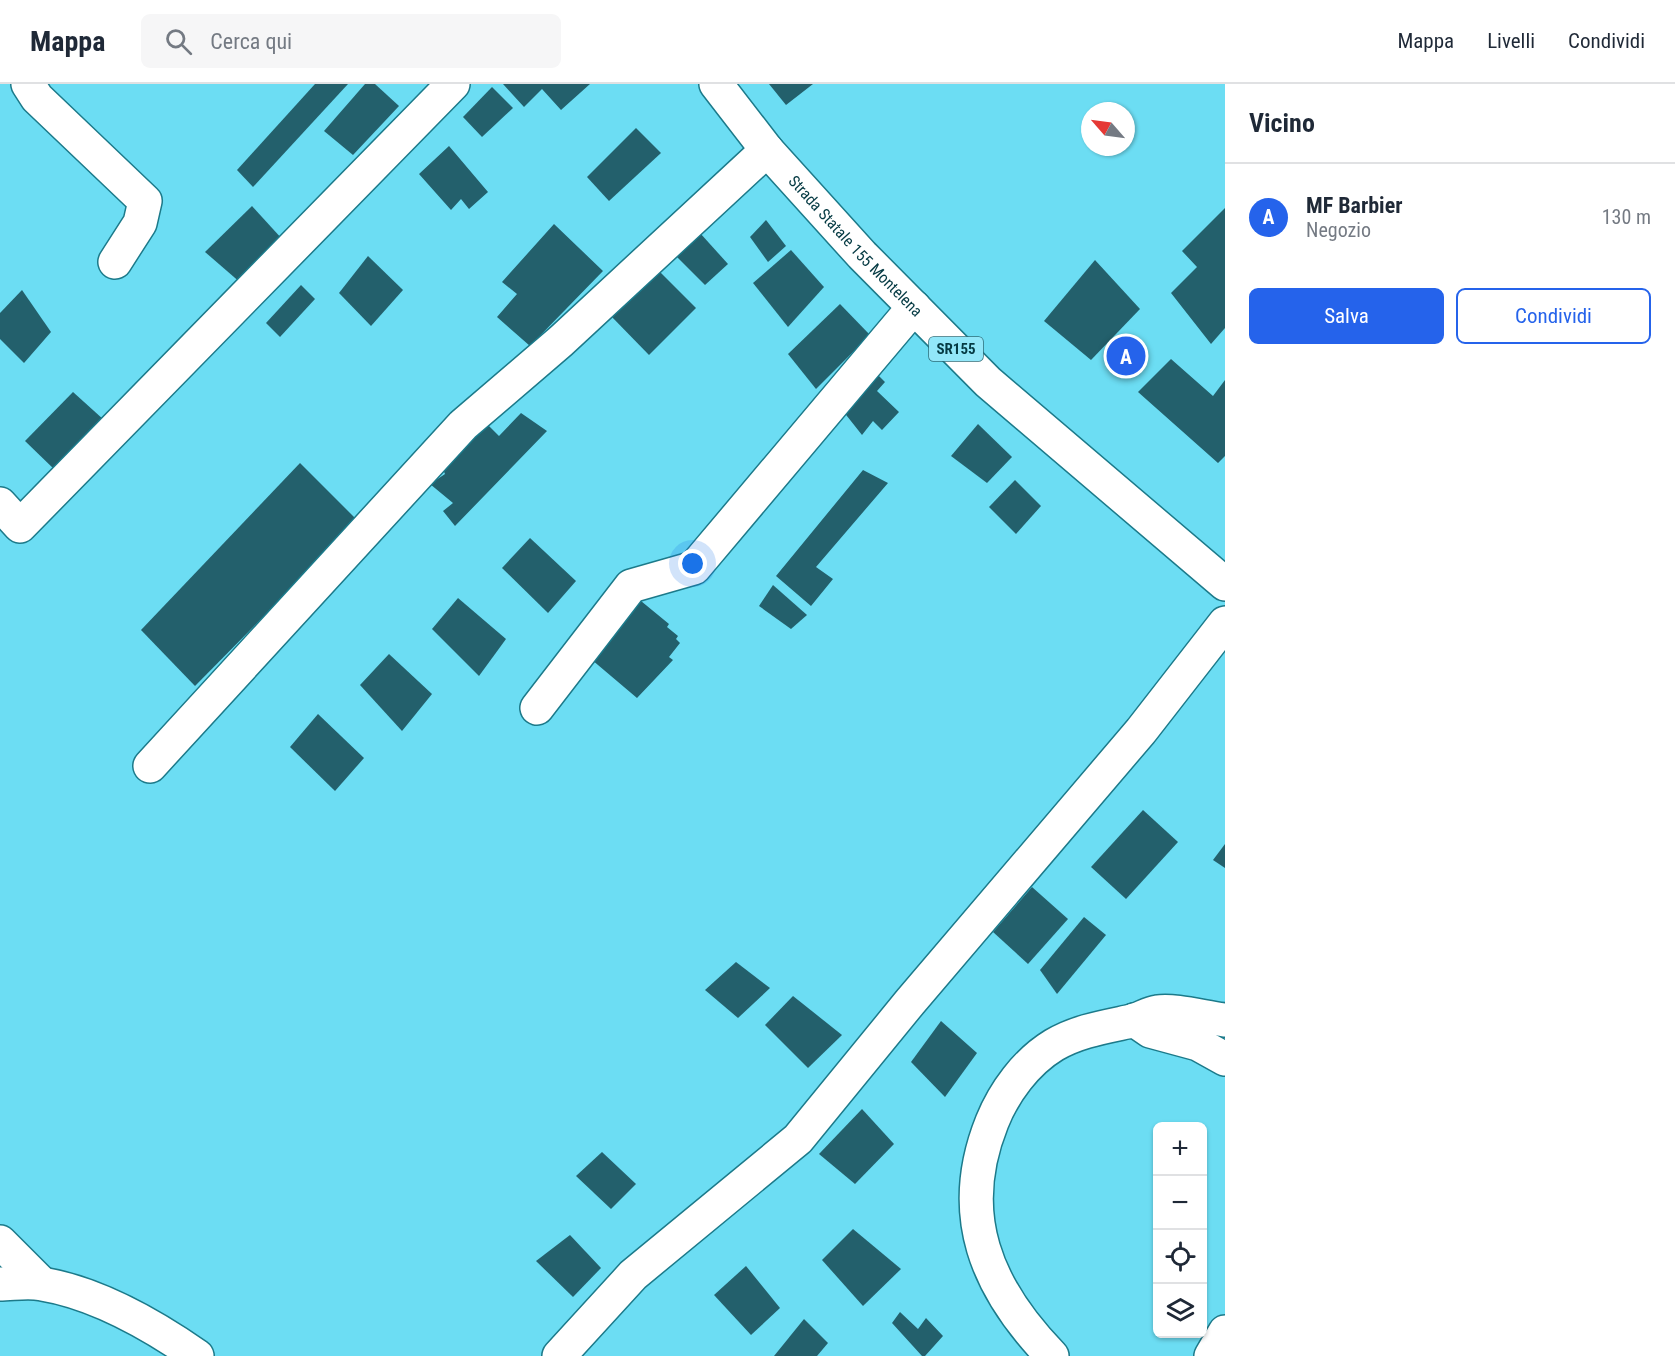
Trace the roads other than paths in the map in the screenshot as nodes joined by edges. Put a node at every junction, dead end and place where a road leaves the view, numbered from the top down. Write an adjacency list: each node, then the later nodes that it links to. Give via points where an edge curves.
1 (28, 84): 5 (main road, via 37,98 145,201 140,223)
2 (453, 84): 7 (main road, via 20,526)
3 (716, 84): 4 (main road, Strada Statale 155 Montelena / SR155)
4 (767, 150): 6 (main road, Strada Statale 155 Montelena / SR155); 11 (main road, via 561,341 463,425)
5 (115, 262)
6 (914, 307): 8 (main road, Strada Statale 155 Montelena / SR155, via 988,382); 10 (main road, via 694,568 632,586)
7 (0, 504)
8 (1225, 584)
9 (1225, 622): 20 (main road, via 1141,731 798,1139 633,1275)
10 (537, 708)
11 (150, 766)
12 (1134, 1020): 13 (main road, via 1158,1012); 14 (main road, via 1150,1031 1198,1044); 21 (main road, via 1091,1028 1053,1046 1016,1078 996,1110 980,1152 975,1195 989,1263 1024,1328)
13 (1225, 1020)
14 (1225, 1059)
15 (0, 1242): 16 (main road)
16 (41, 1283): 17 (main road); 19 (main road, via 99,1300 167,1335)
17 (0, 1284)
18 (1225, 1332): 22 (main road)
19 (197, 1356)
20 (559, 1356)
21 (1052, 1356)
22 (1210, 1356)

